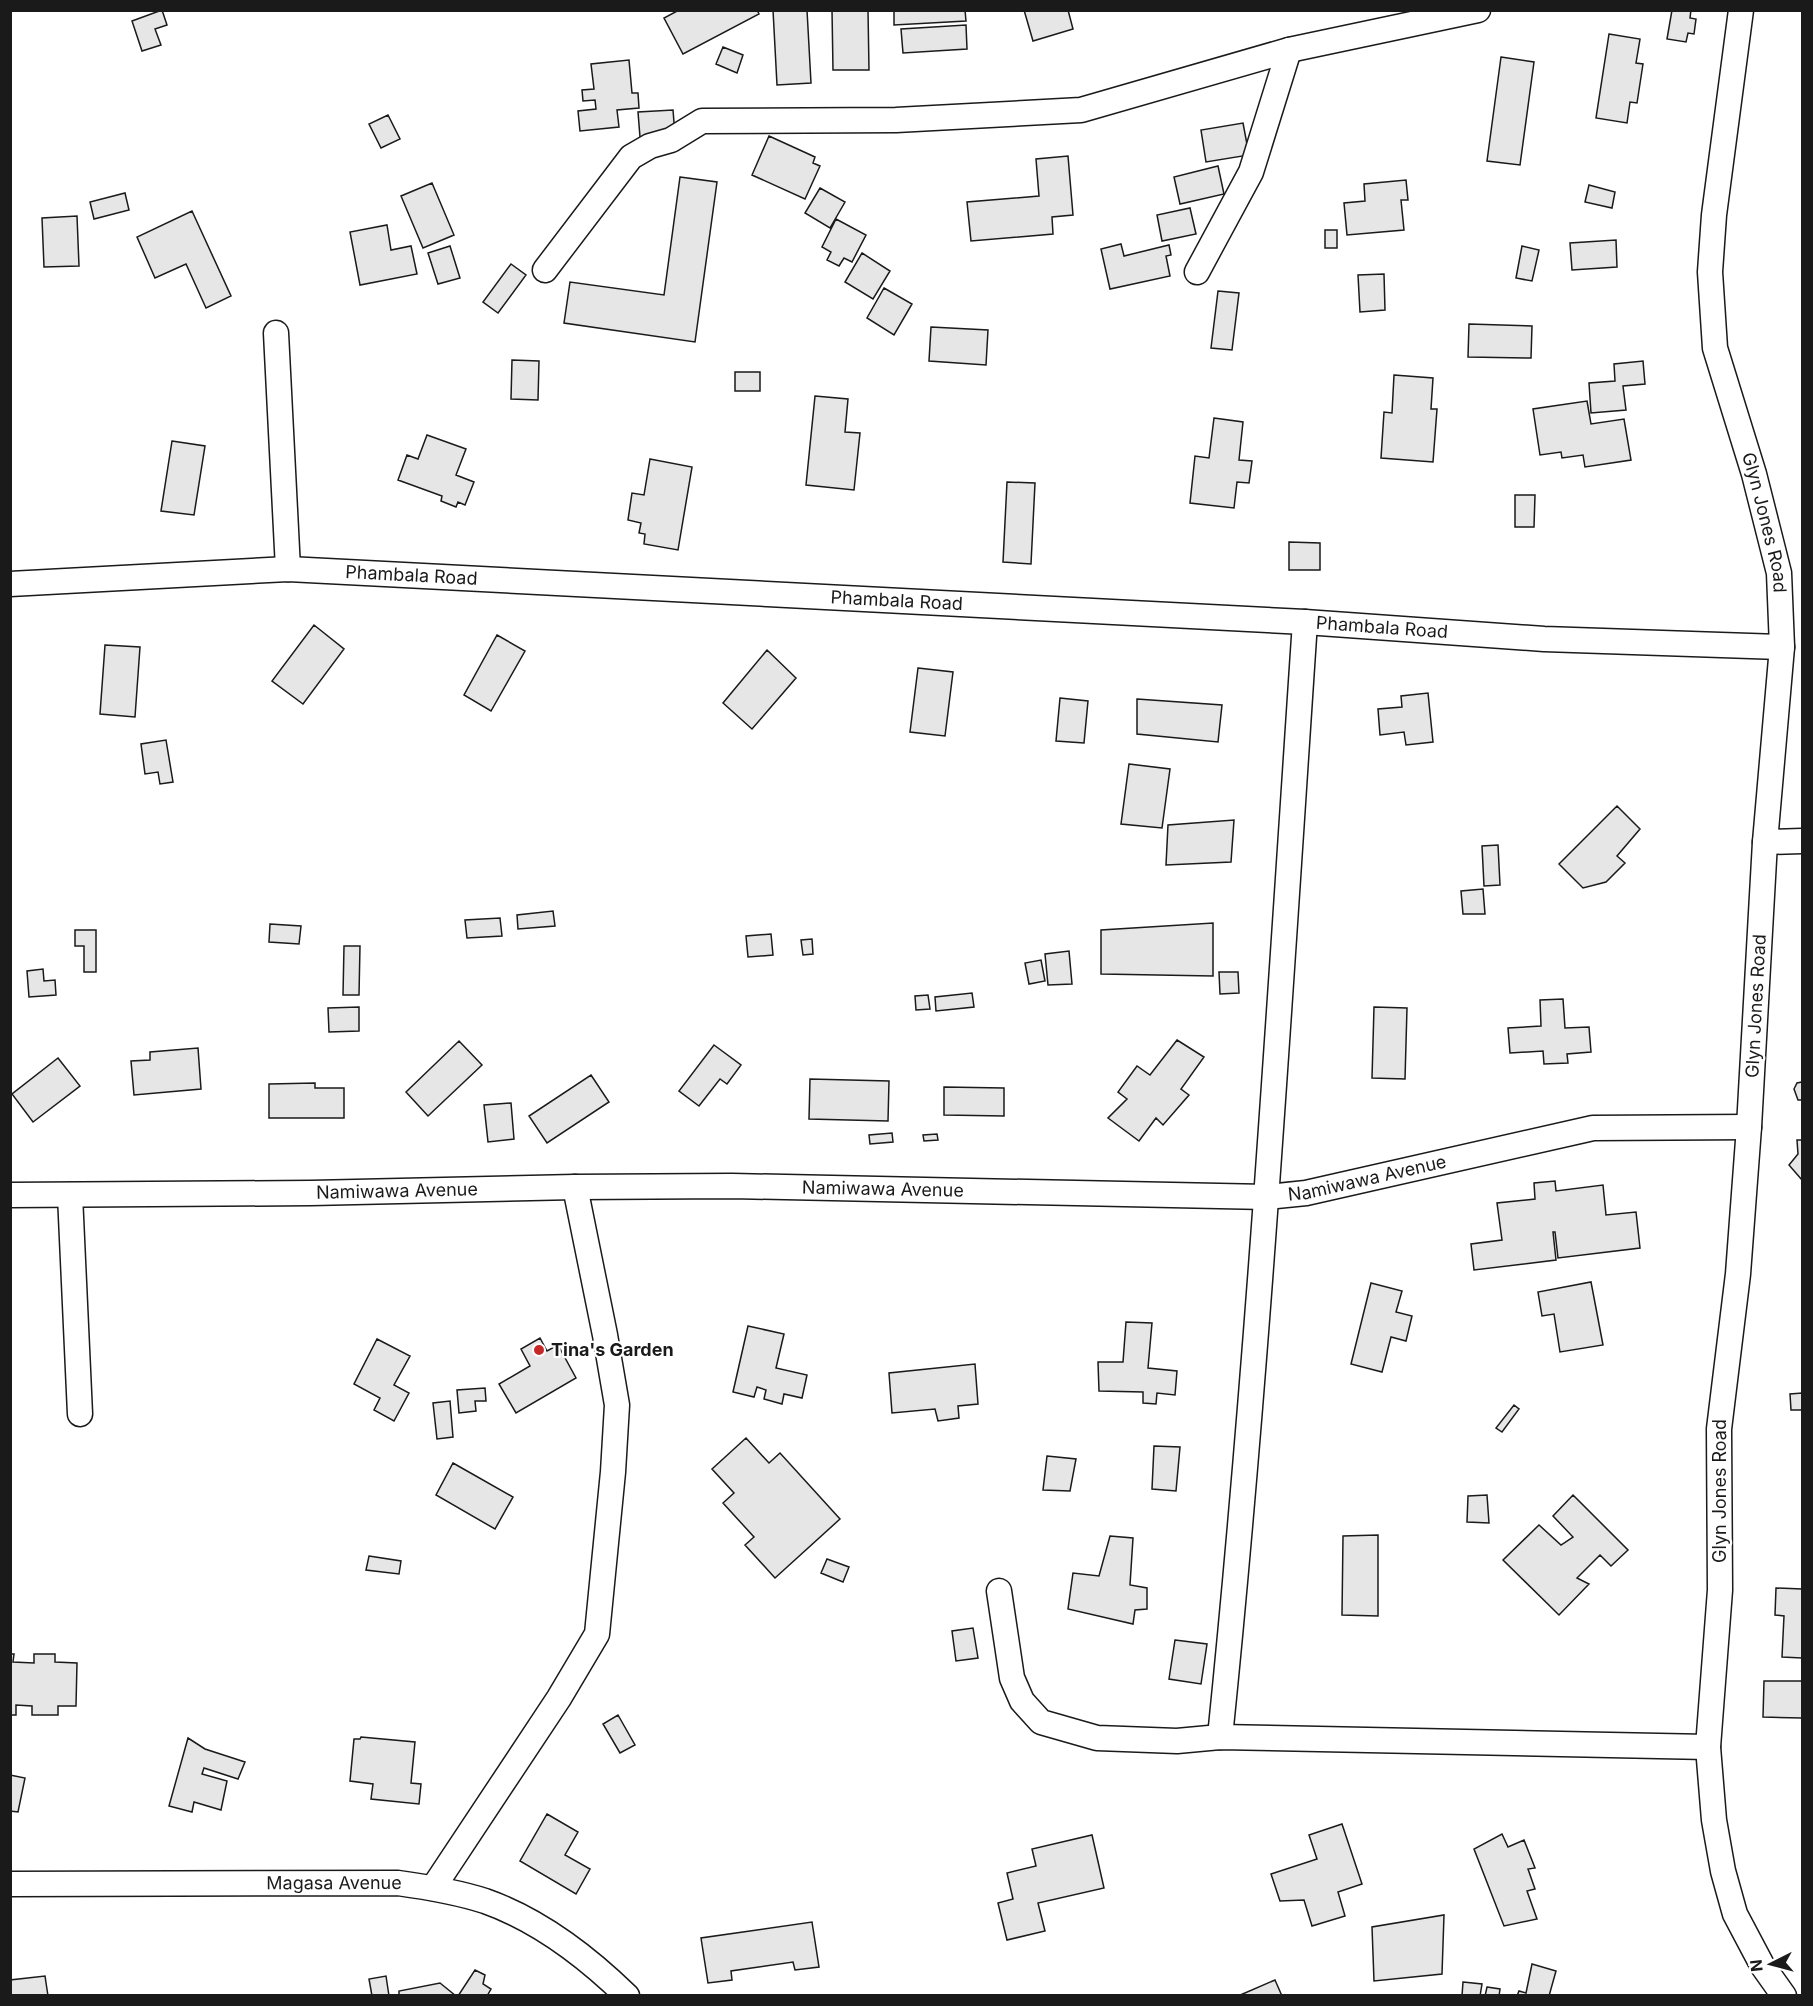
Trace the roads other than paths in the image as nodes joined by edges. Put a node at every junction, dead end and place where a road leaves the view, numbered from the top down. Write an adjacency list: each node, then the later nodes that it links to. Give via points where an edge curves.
1 (1478, 10): 3 (street)
2 (1741, 10): 10 (street, Glyn Jones Road, via 1710,272 1715,348 1754,474 1779,573)
3 (1289, 51): 4 (street, via 1081,110 896,120 702,121 671,141 650,146 631,157); 5 (street, via 1251,172)
4 (545, 270)
5 (1197, 272)
6 (276, 333): 7 (street)
7 (288, 569): 8 (street, Phambala Road); 9 (street, Phambala Road)
8 (10, 584)
9 (1305, 622): 10 (street, Phambala Road, via 1544,639); 17 (street)
10 (1782, 647): 12 (street, Glyn Jones Road)
11 (1803, 841): 12 (street)
12 (1765, 842): 13 (street, Glyn Jones Road)
13 (1749, 1127): 17 (street, Namiwawa Avenue, via 1593,1128 1306,1193); 21 (street, Glyn Jones Road, via 1738,1274 1719,1429 1720,1590)
14 (575, 1187): 16 (street, Namiwawa Avenue); 17 (street, Namiwawa Avenue, via 732,1185); 23 (street, via 617,1405 597,1634)
15 (10, 1195): 16 (street, Namiwawa Avenue)
16 (70, 1195): 18 (street)
17 (1267, 1197): 20 (street)
18 (80, 1414)
19 (999, 1591): 20 (street, via 1012,1678 1022,1701 1041,1722 1097,1738 1177,1741)
20 (1220, 1737): 21 (street)
21 (1708, 1747): 25 (street, Glyn Jones Road, via 1714,1820 1736,1914 1762,1965)
22 (10, 1884): 23 (street, Magasa Avenue, via 398,1883)
23 (433, 1888): 24 (street, Magasa Avenue, via 484,1901 526,1919 593,1963)
24 (627, 1995)
25 (1784, 1995)

